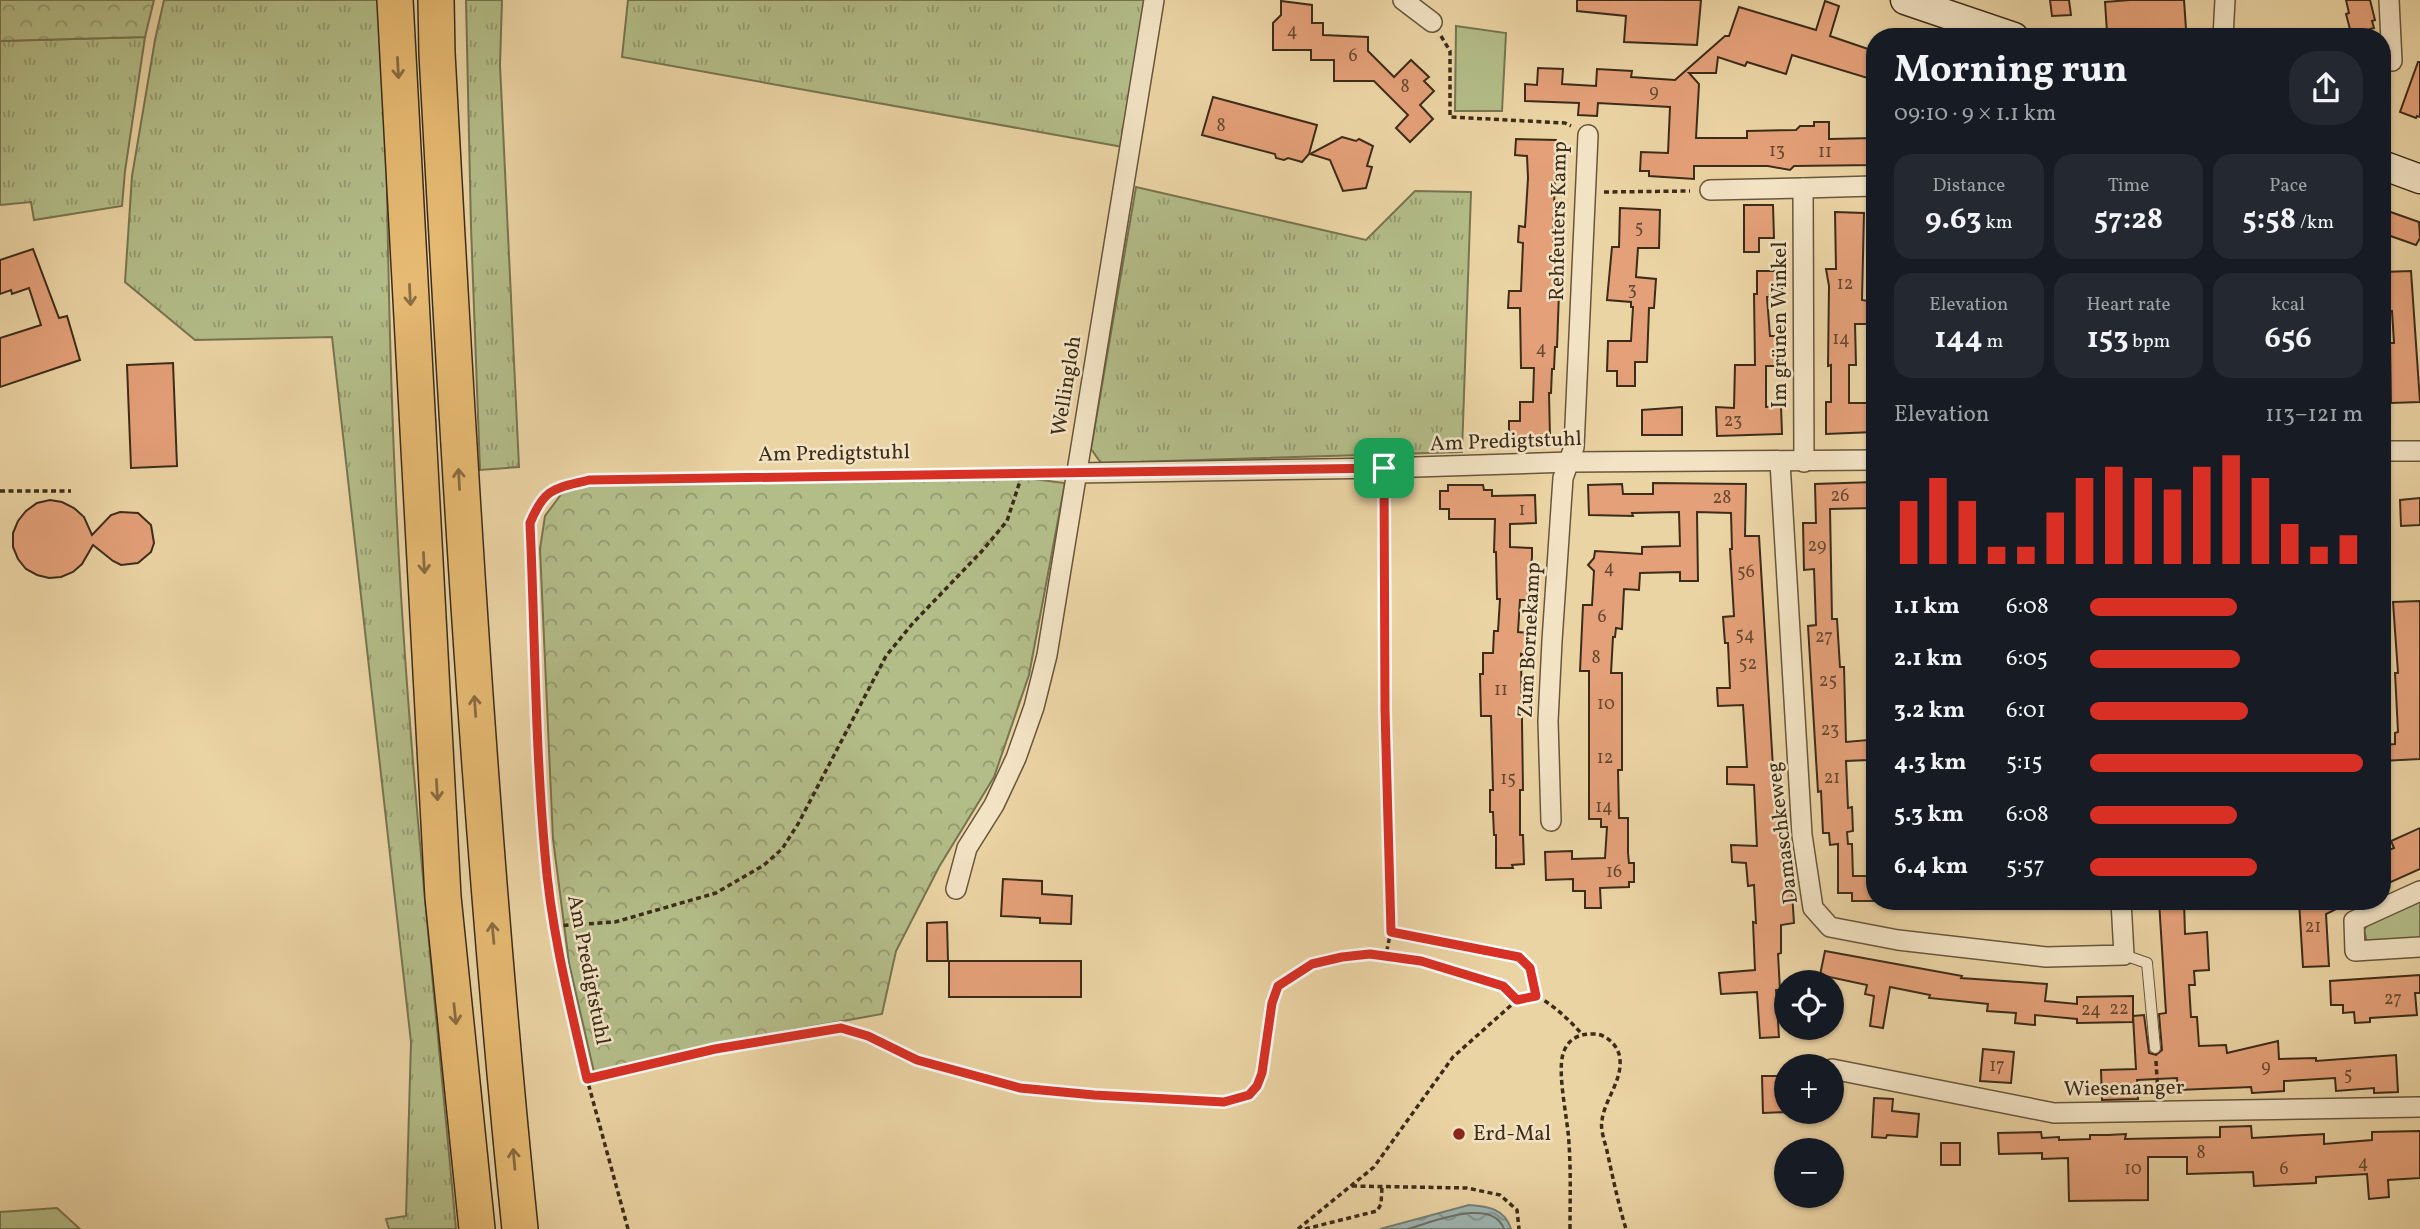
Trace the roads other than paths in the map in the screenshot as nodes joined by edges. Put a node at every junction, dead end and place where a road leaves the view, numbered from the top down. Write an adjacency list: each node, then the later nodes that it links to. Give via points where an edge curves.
1 (395, 0): 39 (highway, one-way to 39, via 443,897)
2 (436, 0): 38 (highway, one-way to 2, via 485,854 462,522)
3 (1154, 0): 26 (street, Wellingloh)
4 (1404, 0): 8 (street)
5 (1905, 0): 9 (street)
6 (2225, 0): 10 (street)
7 (2389, 0): 11 (street)
8 (1432, 22)
9 (1987, 28)
10 (2223, 28)
11 (2390, 28)
12 (2391, 41): 13 (street)
13 (2392, 61)
14 (1588, 135): 23 (street, Rehfeuters Kamp)
15 (2391, 168): 16 (street)
16 (2420, 179)
17 (1866, 186): 18 (street)
18 (1803, 188): 19 (street); 25 (street, Im grünen Winkel)
19 (1710, 190)
20 (2391, 451): 21 (street)
21 (2420, 451)
22 (1866, 460): 25 (street, Am Predigtstuhl)
23 (1570, 462): 24 (street, Am Predigtstuhl); 26 (street, Am Predigtstuhl); 27 (street, Zum Bornekamp, via 1563,478 1548,721)
24 (1780, 462): 25 (street, Am Predigtstuhl); 34 (street, Damaschkeweg, via 1801,821 1813,908 1830,927 1898,940 2046,957)
25 (1804, 462)
26 (1076, 473): 28 (street, Wellingloh, via 1047,655 1034,707 994,805 967,848)
27 (1551, 821)
28 (956, 889)
29 (2420, 891): 30 (street)
30 (2391, 904)
31 (2122, 910): 34 (street)
32 (2378, 910): 33 (street, via 2354,921 2355,951)
33 (2420, 947)
34 (2124, 955): 35 (lane, via 2147,963)
35 (2155, 1048)
36 (1844, 1071): 37 (street, Wiesenanger, via 2054,1113)
37 (2420, 1107)
38 (520, 1228)
39 (477, 1229)

